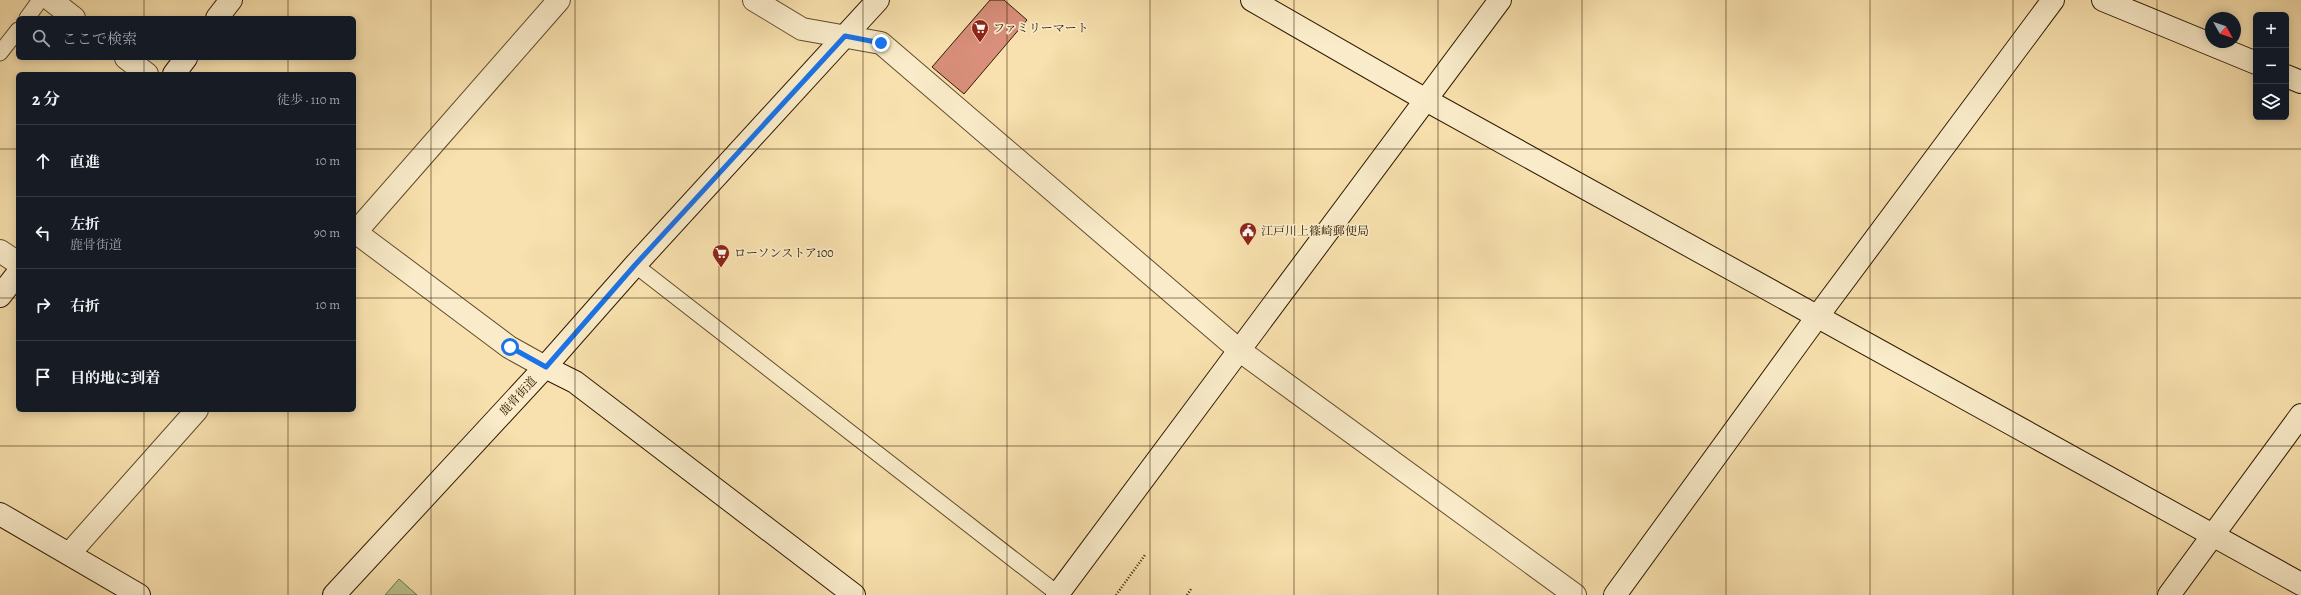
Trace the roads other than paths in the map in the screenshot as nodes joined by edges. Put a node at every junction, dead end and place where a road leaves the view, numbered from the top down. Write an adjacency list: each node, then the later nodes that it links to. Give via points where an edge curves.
1 (40, 0): 11 (lane)
2 (51, 0): 12 (street)
3 (231, 0): 13 (street)
4 (559, 0): 25 (street)
5 (754, 0): 15 (street, via 802,29)
6 (878, 0): 15 (street, 鹿骨街道)
7 (1252, 0): 24 (street)
8 (1500, 0): 24 (street)
9 (2053, 0): 32 (street)
10 (2104, 0): 19 (street)
11 (28, 16)
12 (71, 16)
13 (219, 16)
14 (16, 33): 16 (lane)
15 (845, 36): 29 (street, 鹿骨街道); 33 (street, via 881,43)
16 (0, 54)
17 (129, 60): 20 (street)
18 (184, 60): 21 (street)
19 (2253, 63)
20 (144, 72)
21 (176, 72)
22 (2289, 77): 23 (street)
23 (2301, 82)
24 (1426, 100): 32 (street); 33 (street)
25 (356, 232)
26 (356, 234): 34 (street, via 510,347)
27 (0, 251): 28 (street)
28 (16, 262)
29 (635, 265): 34 (street, 鹿骨街道); 44 (lane)
30 (16, 276): 31 (street)
31 (0, 296)
32 (1817, 317): 38 (street); 46 (street)
33 (1239, 350): 44 (street); 45 (street)
34 (546, 367): 42 (street, 鹿骨街道); 43 (street, via 575,382)
35 (195, 412): 39 (street)
36 (2301, 415): 38 (street)
37 (0, 514): 39 (street)
38 (2212, 534): 40 (street); 47 (street)
39 (69, 554): 41 (street)
40 (2301, 584)
41 (139, 595)
42 (334, 595)
43 (854, 595)
44 (1057, 595)
45 (1575, 595)
46 (1615, 595)
47 (2169, 595)

